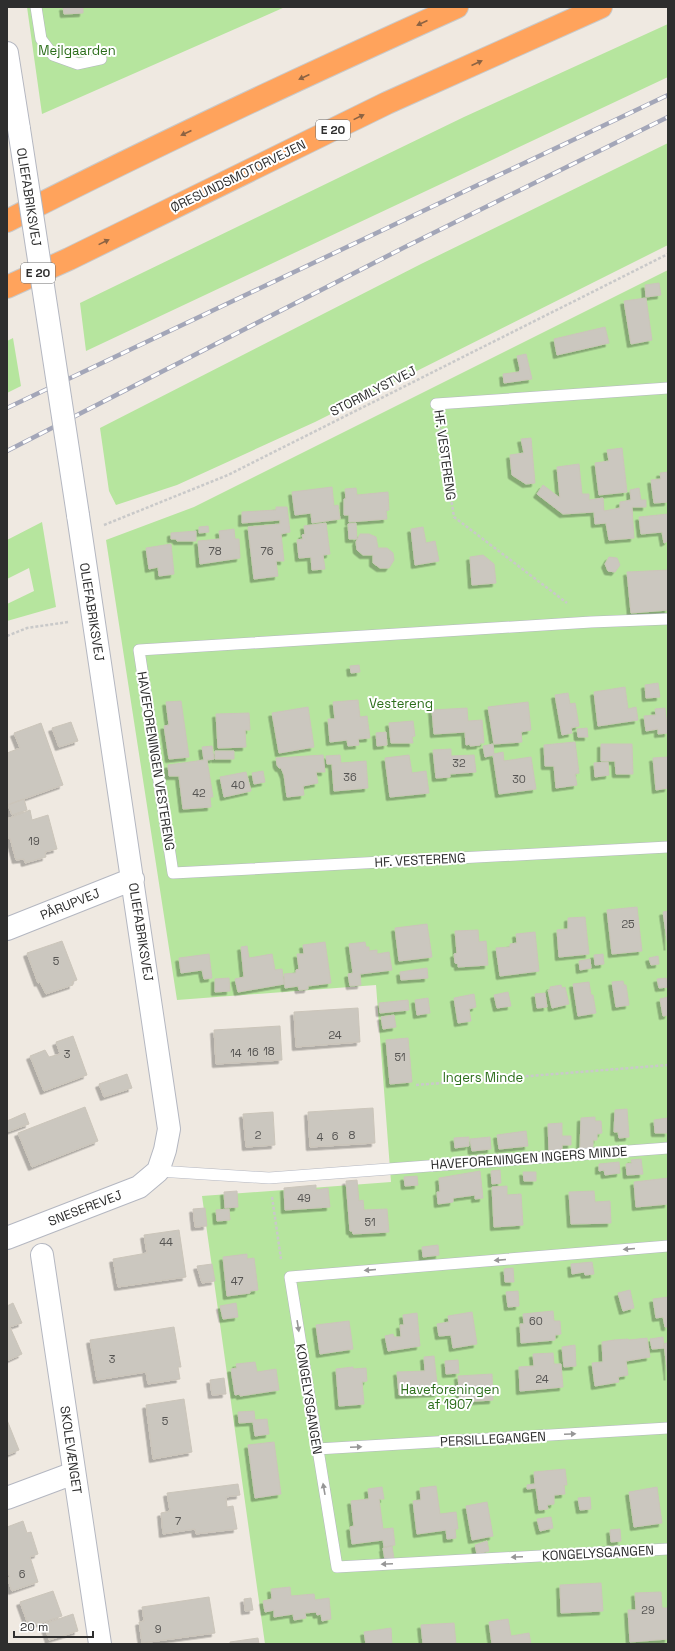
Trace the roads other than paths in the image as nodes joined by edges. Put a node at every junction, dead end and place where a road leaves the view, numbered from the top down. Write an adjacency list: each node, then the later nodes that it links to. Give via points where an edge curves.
1 (36, 7): 5 (lane, via 41,39 53,55 78,64)
2 (457, 7): 6 (highway, one-way to 6)
3 (601, 7): 9 (highway, ØRESUNDSMOTORVEJEN / E 20, one-way to 3, via 387,103)
4 (7, 52): 15 (street, OLIEFABRIKSVEJ, bridge)
5 (101, 59)
6 (90, 178): 7 (highway); 8 (highway)
7 (7, 209)
8 (7, 221)
9 (7, 287)
10 (668, 388): 11 (lane, HF. VESTERENG)
11 (436, 404)
12 (668, 619): 14 (lane, HAVEFORENINGEN VESTERENG, via 139,650)
13 (668, 847): 14 (lane, HF. VESTERENG)
14 (173, 873)
15 (133, 879): 16 (street, PÅRUPVEJ); 18 (street, OLIEFABRIKSVEJ, via 170,1129)
16 (7, 929)
17 (668, 1148): 18 (lane, HAVEFORENINGEN INGERS MINDE, via 269,1178)
18 (158, 1171): 19 (street, SNESEREVEJ, via 139,1187)
19 (7, 1238)
20 (668, 1246): 23 (lane, KONGELYSGANGEN, one-way to 23, via 290,1277)
21 (42, 1255): 24 (street, SKOLEVÆNGET)
22 (668, 1428): 23 (lane, PERSILLEGANGEN, one-way to 22)
23 (317, 1449): 26 (lane, KONGELYSGANGEN, one-way to 23, via 337,1567)
24 (74, 1473): 25 (street); 27 (street, SKOLEVÆNGET)
25 (7, 1498)
26 (668, 1549)
27 (100, 1644)

